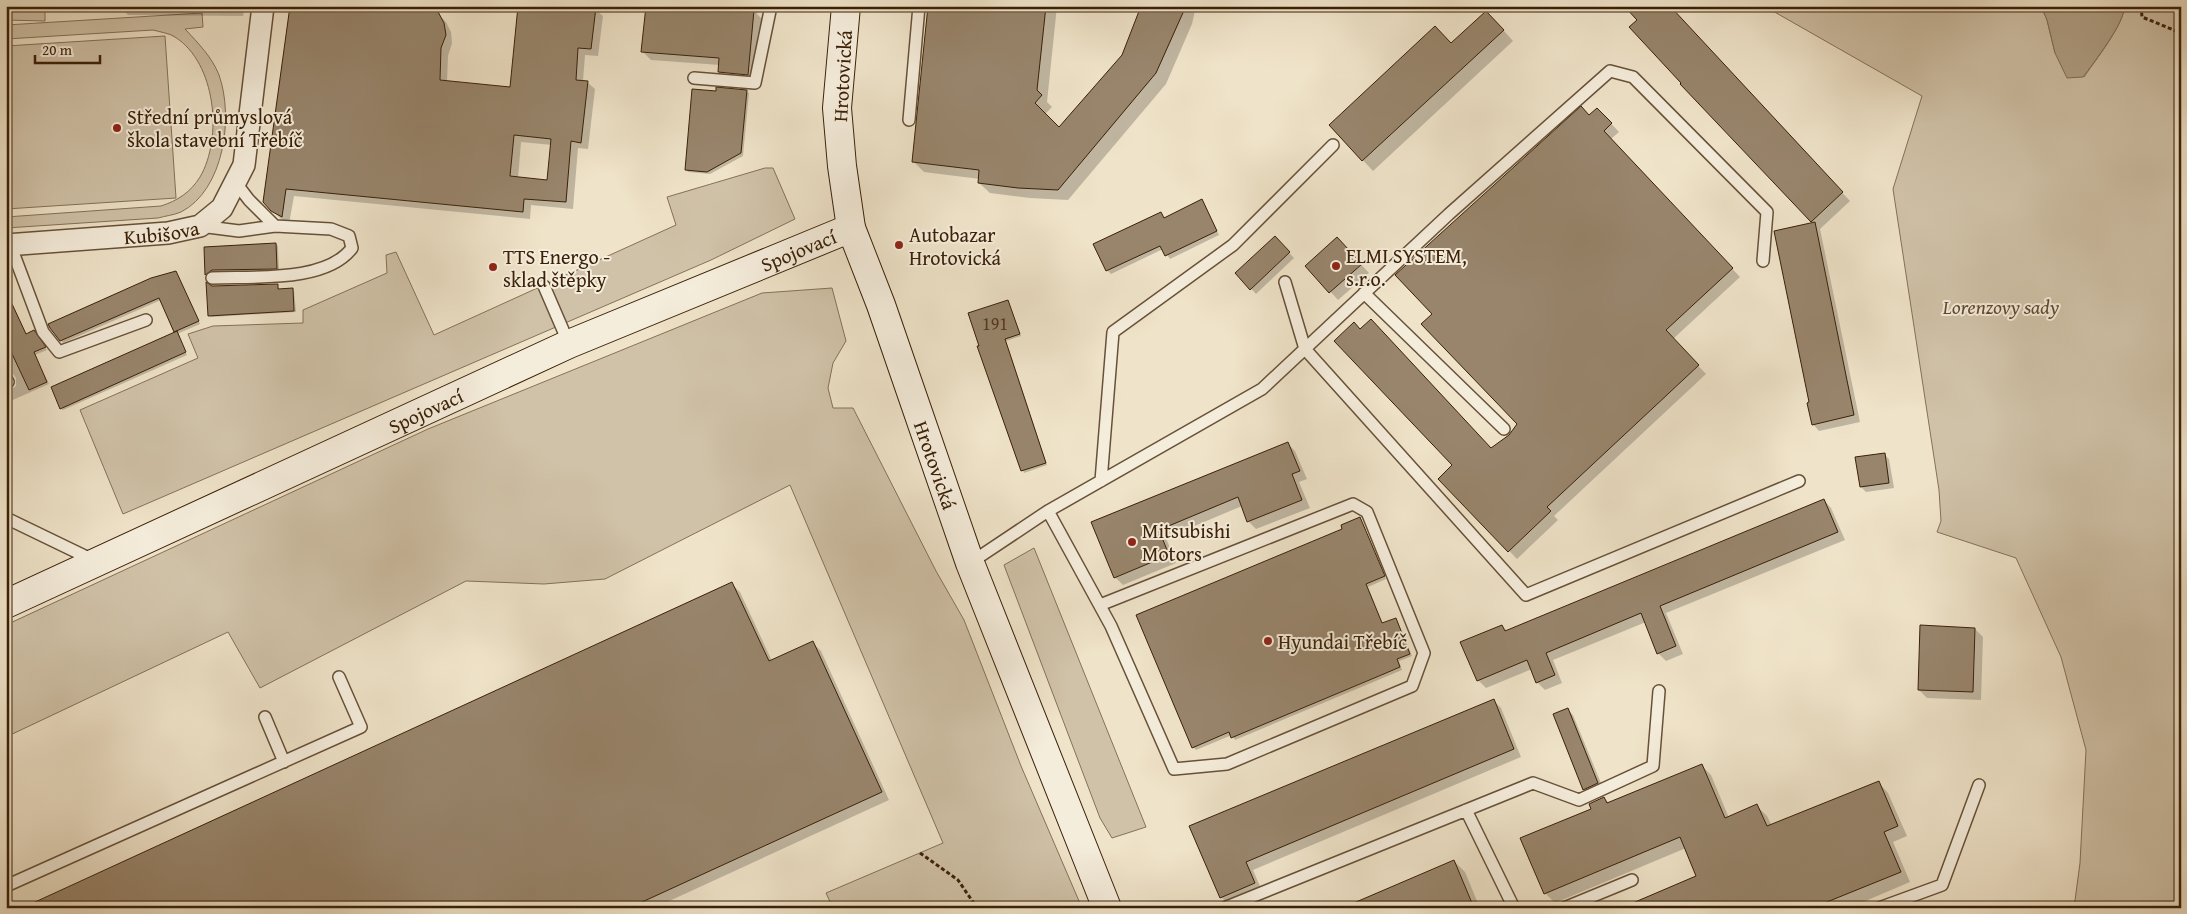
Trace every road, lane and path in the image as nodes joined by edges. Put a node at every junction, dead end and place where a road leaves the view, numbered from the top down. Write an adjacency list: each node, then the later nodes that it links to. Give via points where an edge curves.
1 (263, 6): 10 (street, Kubišova, via 244,165)
2 (771, 6): 7 (lane, via 755,83)
3 (846, 6): 13 (main road, Hrotovická, via 837,108)
4 (919, 6): 8 (lane)
5 (2141, 6): 6 (path, via 2142,17)
6 (2181, 33)
7 (694, 78)
8 (909, 120)
9 (1333, 145): 24 (lane, via 1233,245 1113,332)
10 (236, 183): 11 (street, Kubišova, via 222,208); 12 (lane)
11 (200, 226): 12 (lane, via 239,231); 14 (street, Kubišova, via 168,232)
12 (275, 226): 16 (lane, via 331,229 350,236 352,248 345,258 307,274)
13 (851, 228): 21 (main road, Spojovací); 29 (main road, Hrotovická)
14 (8, 244): 20 (lane, via 43,332 60,352)
15 (1763, 261): 19 (lane, via 1767,212 1633,77 1610,71)
16 (212, 278)
17 (1285, 282): 22 (lane)
18 (544, 286): 21 (lane)
19 (1364, 293): 22 (lane); 23 (lane)
20 (146, 320)
21 (569, 344): 28 (main road, Spojovací)
22 (1305, 348): 24 (lane, via 1262,389); 25 (lane, via 1526,595)
23 (1504, 429)
24 (1101, 481): 26 (lane)
25 (1799, 481)
26 (1048, 511): 29 (lane); 31 (lane)
27 (6, 518): 28 (lane)
28 (99, 563): 30 (main road, Spojovací)
29 (970, 563): 42 (main road, Hrotovická)
30 (6, 604)
31 (1100, 605): 31 (lane, via 1174,769 1227,764 1412,686 1424,653 1367,512 1353,504)
32 (339, 677): 35 (lane, via 361,727)
33 (1659, 691): 37 (lane, via 1653,766 1579,800 1533,783)
34 (265, 717): 35 (lane)
35 (284, 762): 40 (lane)
36 (1979, 785): 46 (lane, via 1942,885)
37 (1466, 810): 43 (lane); 44 (lane)
38 (920, 853): 41 (path, via 958,880)
39 (1632, 880): 45 (lane)
40 (6, 886)
41 (977, 908)
42 (1107, 908)
43 (1224, 908)
44 (1514, 908)
45 (1564, 908)
46 (1879, 908)

